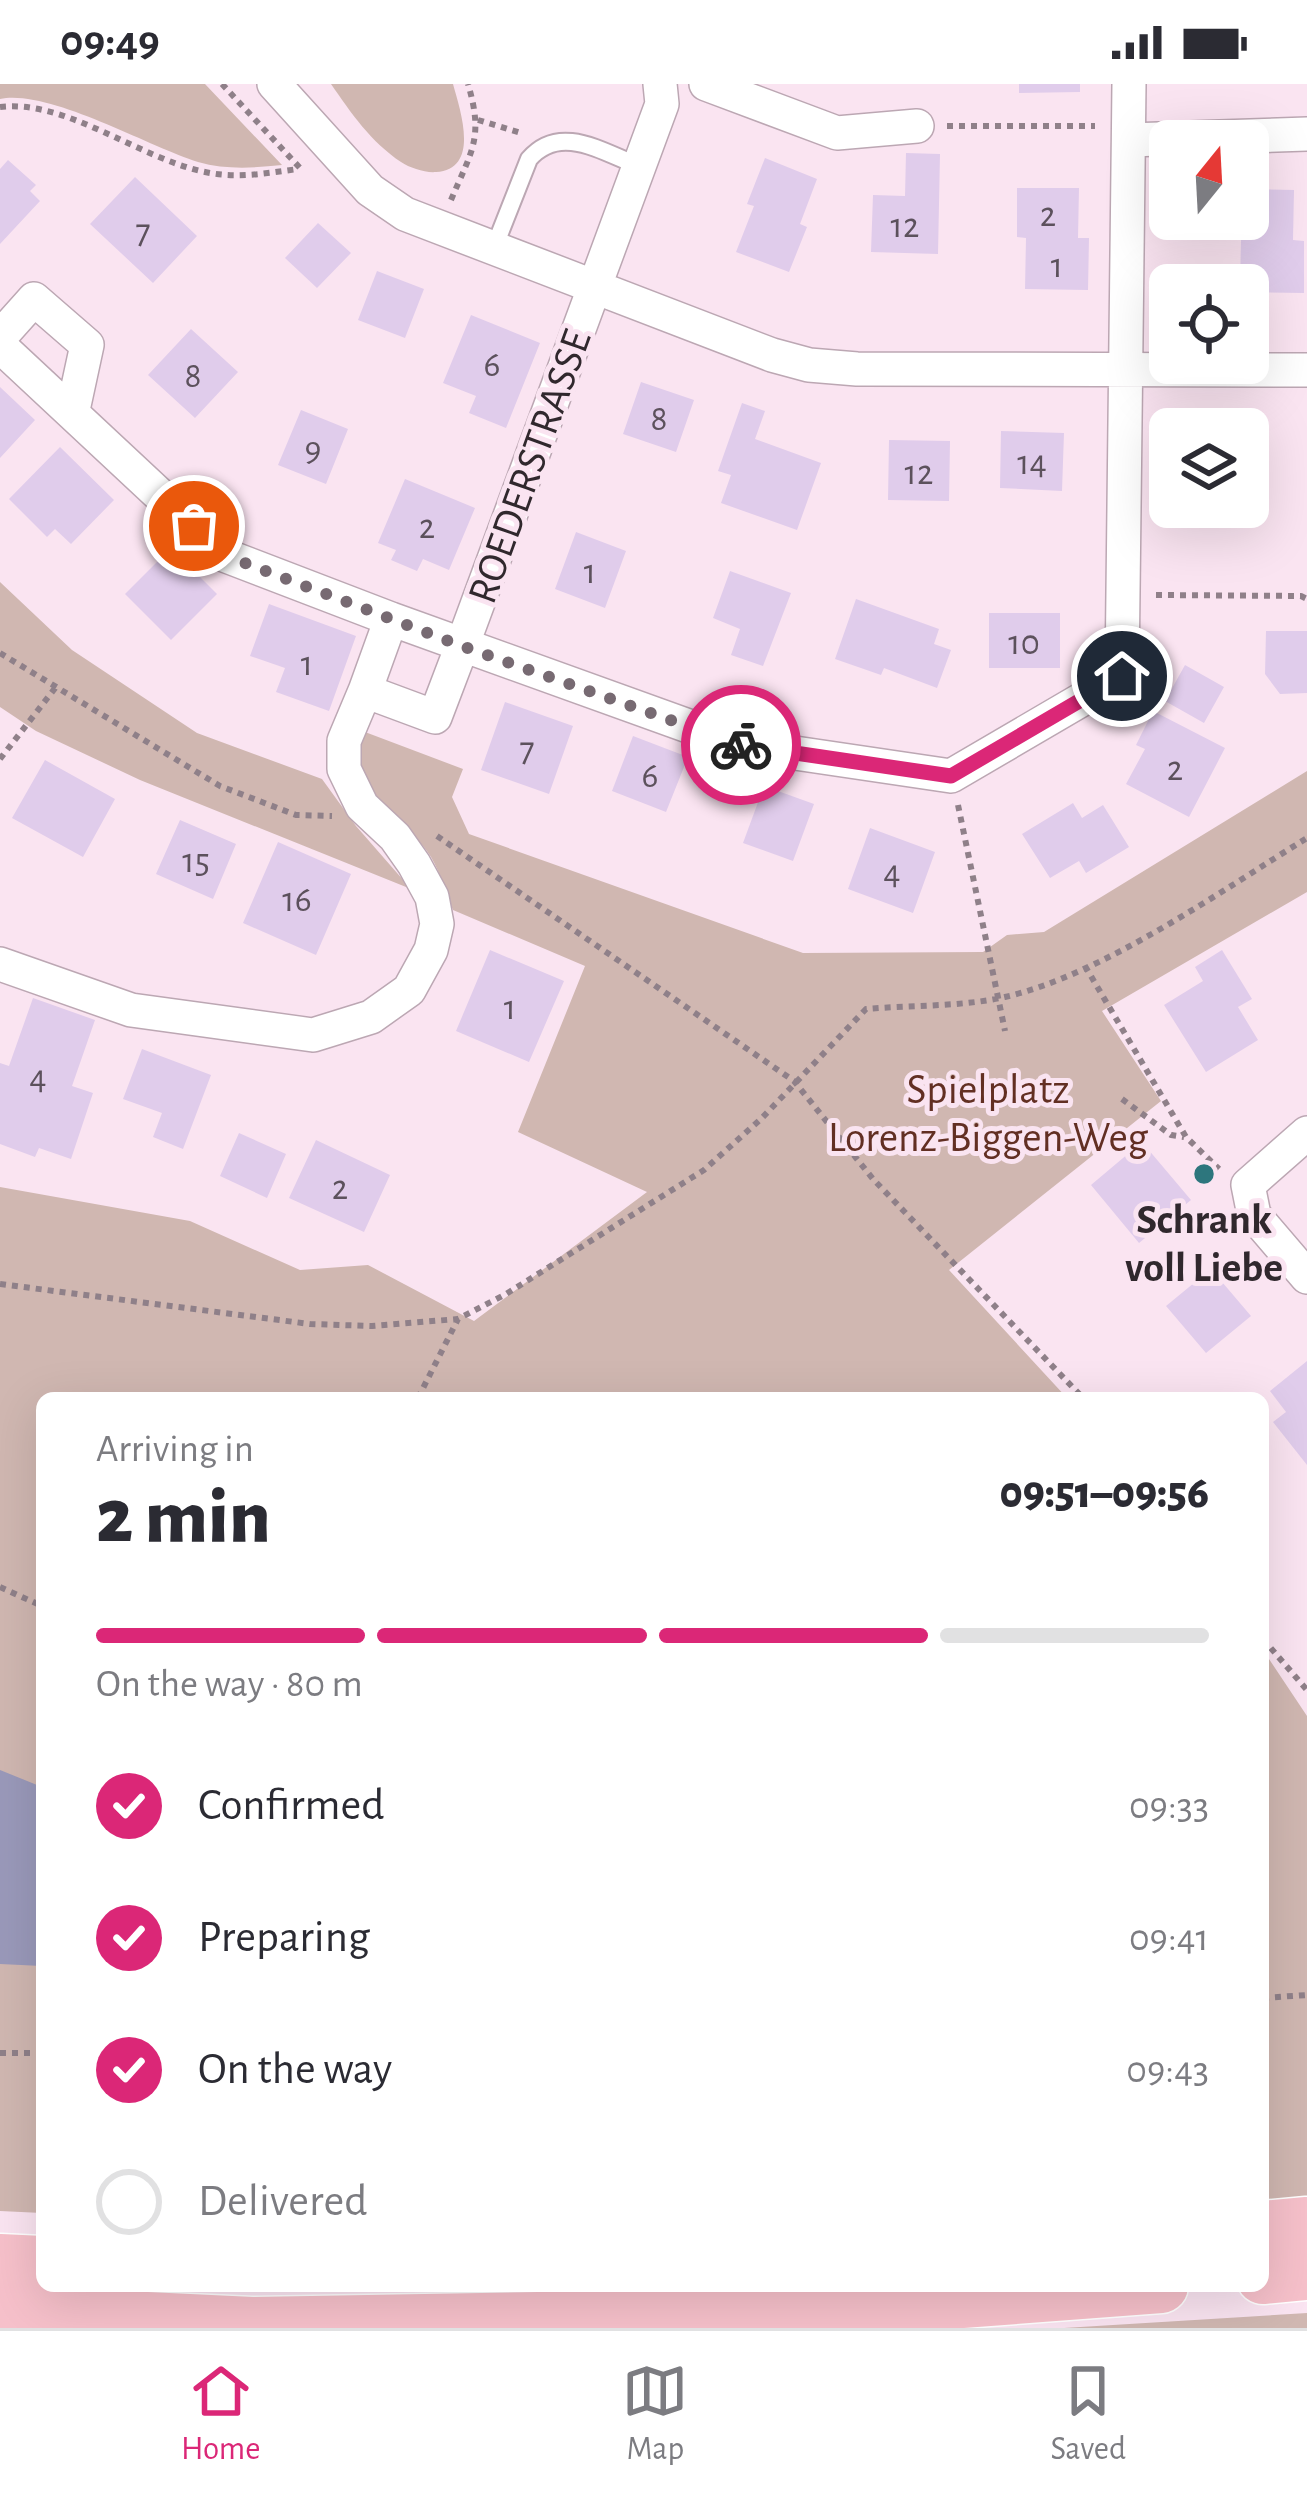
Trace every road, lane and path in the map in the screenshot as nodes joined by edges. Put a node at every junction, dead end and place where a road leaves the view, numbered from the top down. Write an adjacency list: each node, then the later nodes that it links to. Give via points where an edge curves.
1 (274, 84): 14 (street, via 370,190)
2 (468, 84): 7 (path)
3 (660, 84): 12 (street, ROEDERSTRASSE, via 662,104)
4 (706, 84): 8 (street, via 837,133)
5 (1129, 84): 9 (street)
6 (0, 107): 13 (path, via 61,116 204,172)
7 (478, 120): 11 (path); 14 (path)
8 (917, 126): 9 (path)
9 (1129, 133): 10 (street); 19 (street)
10 (1307, 134)
11 (551, 141): 12 (lane); 15 (lane, via 529,159)
12 (639, 166): 16 (street, ROEDERSTRASSE)
13 (298, 169)
14 (438, 230): 15 (street)
15 (494, 248): 16 (street)
16 (595, 287): 19 (street, via 809,365); 24 (street, ROEDERSTRASSE)
17 (0, 341): 20 (street, ROEDERSTRASSE); 20 (street, via 34,299 86,345)
18 (1307, 370): 19 (street)
19 (1126, 373): 21 (street)
20 (73, 410): 23 (street, ROEDERSTRASSE, via 224,555)
21 (1123, 595): 22 (path); 29 (street, via 1122,676)
22 (1307, 599)
23 (391, 619): 24 (street, ROEDERSTRASSE); 27 (street)
24 (462, 646): 27 (street, ROEDERSTRASSE, via 435,717); 29 (street, via 741,745)
25 (0, 653): 26 (path)
26 (56, 687): 28 (path); 30 (path, via 220,786 296,815 345,817)
27 (364, 691): 30 (street, via 344,742 344,769)
28 (0, 759)
29 (951, 776): 34 (path)
30 (362, 806): 32 (street, via 414,864 437,924 409,990 370,1017 313,1035 215,1023 131,1010); 36 (path, via 441,838)
31 (1307, 838): 33 (path)
32 (0, 964)
33 (1085, 966): 34 (path); 39 (path)
34 (1001, 998): 35 (path); 36 (path, via 866,1009)
35 (1005, 1031)
36 (794, 1081): 43 (path, via 691,1180); 45 (path, via 873,1179)
37 (1122, 1099): 39 (path)
38 (1307, 1133): 40 (street)
39 (1186, 1137): 40 (path, via 1213,1166)
40 (1248, 1185): 41 (street, via 1254,1215)
41 (1307, 1277)
42 (0, 1284): 43 (path, via 310,1324)
43 (458, 1319): 44 (path)
44 (421, 1392)
45 (1078, 1392)
46 (0, 1587): 47 (path)
47 (36, 1603)
48 (1269, 1646): 49 (path)
49 (1307, 1690)
50 (1307, 1995): 51 (path)
51 (1269, 1998)
52 (36, 2053): 53 (path)
53 (0, 2054)
54 (1307, 2224): 55 (highway)
55 (1269, 2227)
56 (0, 2260): 57 (highway)
57 (36, 2263)
58 (1307, 2272): 59 (highway)
59 (1269, 2276)
60 (1078, 2292): 61 (highway, via 754,2315 252,2324)
61 (0, 2312)

